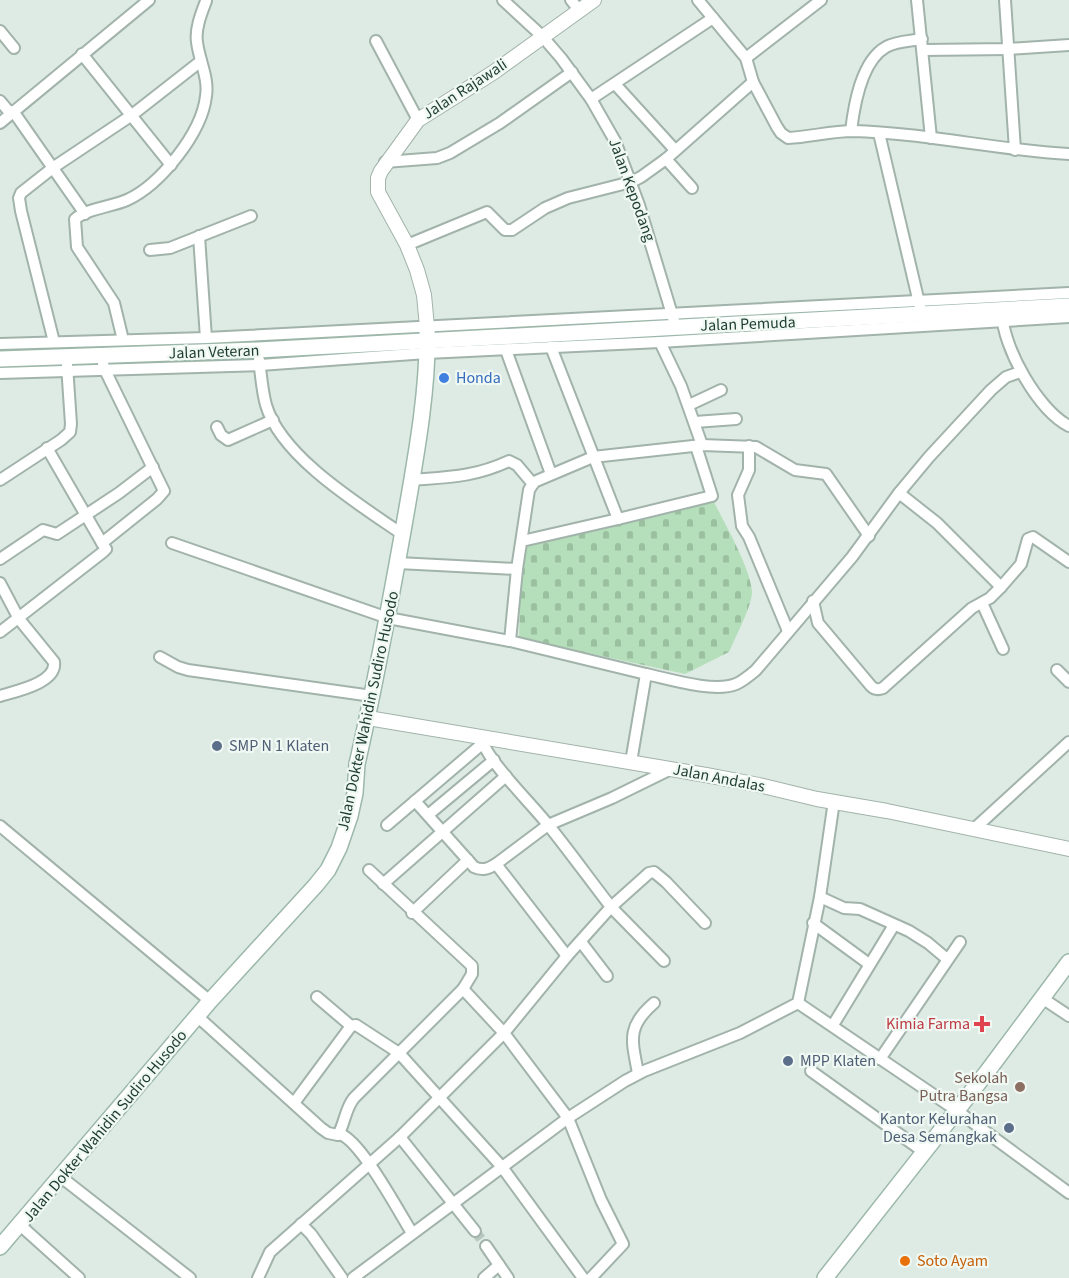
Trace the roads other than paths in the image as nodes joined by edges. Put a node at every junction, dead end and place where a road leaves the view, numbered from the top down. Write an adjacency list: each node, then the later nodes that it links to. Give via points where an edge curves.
1 (149, 0): 18 (street)
2 (205, 0): 20 (street, via 196,40)
3 (502, 0): 12 (street, Jalan Kepodang)
4 (594, 0): 9 (street, Jalan Rajawali)
5 (698, 0): 10 (street)
6 (821, 0): 19 (street)
7 (917, 0): 14 (street)
8 (1005, 0): 17 (street)
9 (575, 5): 12 (street, Jalan Rajawali)
10 (712, 18): 19 (street); 23 (street)
11 (0, 31): 16 (street)
12 (542, 36): 21 (street, Jalan Kepodang); 28 (street, Jalan Rajawali)
13 (376, 41): 28 (street)
14 (923, 44): 17 (street); 30 (street, via 892,45 878,53 858,90); 32 (street)
15 (1069, 45): 17 (street)
16 (14, 48)
17 (1008, 49): 34 (street)
18 (82, 54): 26 (street); 27 (street)
19 (746, 58): 22 (street)
20 (201, 61): 27 (street); 38 (street, via 207,84 202,115)
21 (572, 72): 24 (street, Jalan Kepodang); 37 (street, via 450,153 437,158)
22 (753, 82): 30 (street, via 780,133 788,138); 33 (street)
23 (615, 84): 24 (street); 33 (street)
24 (591, 99): 40 (street, Jalan Kepodang, via 615,141)
25 (0, 101): 26 (street)
26 (12, 112): 29 (street); 39 (street)
27 (132, 115): 38 (street); 39 (street)
28 (418, 120): 37 (street, Jalan Rajawali)
29 (0, 123)
30 (850, 131): 31 (street)
31 (879, 133): 32 (street); 49 (street)
32 (931, 138): 34 (street)
33 (675, 150): 36 (street)
34 (1015, 150): 35 (street)
35 (1069, 154)
36 (666, 159): 40 (street); 41 (street)
37 (385, 162): 45 (street, Jalan Rajawali, via 378,192)
38 (171, 165): 42 (street, via 133,197)
39 (54, 167): 42 (street); 56 (street, via 19,198)
40 (631, 182): 45 (street, via 568,198 512,230 505,230 488,212); 52 (street, Jalan Kepodang)
41 (692, 188)
42 (85, 214): 54 (street, via 75,219 77,246 114,303)
43 (252, 216): 44 (street)
44 (199, 236): 46 (street, via 171,248); 53 (street)
45 (407, 245): 55 (street, Jalan Rajawali, via 424,294)
46 (150, 250)
47 (1069, 293): 49 (street)
48 (1069, 306): 50 (main road, Jalan Pemuda)
49 (920, 308): 50 (main road, Jalan Pemuda); 52 (main road, Jalan Pemuda, via 812,321)
50 (1002, 315): 51 (street); 57 (street); 67 (street)
51 (1069, 317)
52 (674, 321): 55 (main road, Jalan Pemuda, via 554,335)
53 (206, 338): 55 (street); 59 (street)
54 (123, 340): 56 (street); 59 (street, via 143,340)
55 (427, 340): 61 (street); 62 (main road, Jalan Veteran); 83 (main road, Jalan Dokter Wahidin Sudiro Husodo)
56 (54, 342): 58 (street)
57 (660, 342): 60 (street); 70 (street)
58 (0, 344)
59 (162, 346): 64 (main road, Jalan Veteran); 65 (main road, Jalan Veteran)
60 (551, 347): 61 (street); 79 (street)
61 (506, 350): 81 (street)
62 (259, 358): 65 (main road, Jalan Veteran); 72 (street, via 266,405)
63 (0, 359): 66 (main road, Jalan Veteran)
64 (103, 361): 65 (street); 66 (main road, Jalan Veteran); 80 (street)
65 (178, 362)
66 (67, 363): 68 (street); 78 (street, via 70,432)
67 (1020, 372): 74 (street, via 1045,405); 85 (street, via 1006,377 991,390)
68 (0, 373)
69 (721, 390): 70 (street)
70 (689, 405): 73 (street)
71 (736, 419): 73 (street)
72 (273, 420): 75 (street, via 228,440); 88 (street, via 302,458 350,499)
73 (695, 422): 76 (street)
74 (1069, 426)
75 (217, 427)
76 (699, 446): 77 (street); 79 (street); 87 (street, via 712,496)
77 (749, 446): 89 (street, via 795,470 826,474); 105 (street, via 749,470 738,495 742,526)
78 (48, 448): 82 (street); 86 (street)
79 (593, 458): 81 (street); 87 (street)
80 (153, 467): 86 (street); 91 (street, via 164,491 162,495)
81 (551, 474): 84 (street)
82 (0, 480)
83 (412, 480): 84 (street, via 473,475 509,460); 88 (main road, Jalan Dokter Wahidin Sudiro Husodo)
84 (533, 484): 90 (street)
85 (899, 493): 89 (street); 98 (street, via 937,523)
86 (85, 516): 91 (street); 93 (street, via 57,534 43,530)
87 (618, 519): 90 (street)
88 (402, 534): 95 (main road, Jalan Dokter Wahidin Sudiro Husodo)
89 (869, 536): 99 (street)
90 (522, 541): 96 (street)
91 (102, 543): 102 (street, via 106,549 103,552)
92 (172, 543): 101 (street)
93 (0, 559)
94 (1069, 562): 98 (street, via 1033,537 1028,539 1021,564)
95 (398, 563): 96 (street); 101 (main road, Jalan Dokter Wahidin Sudiro Husodo)
96 (518, 569): 107 (street)
97 (0, 583): 102 (street)
98 (1001, 587): 100 (street)
99 (813, 601): 103 (street); 104 (street)
100 (982, 603): 104 (street, via 879,690 871,686); 108 (street)
101 (388, 618): 107 (street); 114 (main road, Jalan Dokter Wahidin Sudiro Husodo)
102 (19, 619): 106 (street); 113 (street, via 55,667 49,677 38,683)
103 (800, 619): 104 (street); 105 (street)
104 (818, 623)
105 (788, 631): 111 (street, via 756,670 726,687)
106 (0, 632)
107 (510, 642): 111 (street)
108 (1003, 649)
109 (160, 657): 114 (street, via 188,670)
110 (1057, 670): 112 (street)
111 (646, 674): 119 (street)
112 (1069, 682)
113 (0, 696)
114 (372, 696): 115 (main road, Jalan Dokter Wahidin Sudiro Husodo)
115 (368, 718): 116 (street, Jalan Andalas); 152 (main road, Jalan Dokter Wahidin Sudiro Husodo, via 350,816 328,870)
116 (481, 741): 118 (street); 119 (street, Jalan Andalas); 122 (street)
117 (1069, 742): 128 (street)
118 (494, 760): 121 (street); 124 (street)
119 (631, 762): 120 (street, Jalan Andalas)
120 (671, 769): 123 (street, Jalan Andalas); 126 (street)
121 (506, 776): 126 (street); 129 (street)
122 (415, 801): 124 (street); 125 (street)
123 (834, 801): 128 (street, Jalan Andalas); 135 (street)
124 (428, 815): 129 (street)
125 (387, 825)
126 (548, 825): 132 (street); 136 (street)
127 (0, 826): 152 (street)
128 (974, 829): 130 (street, Jalan Andalas)
129 (442, 833): 131 (street); 134 (street)
130 (1069, 849)
131 (468, 860): 132 (street, via 479,870); 137 (street)
132 (496, 864): 143 (street)
133 (369, 870): 134 (street)
134 (383, 884): 137 (street)
135 (820, 897): 139 (street); 140 (street)
136 (611, 908): 138 (street, via 654,872); 141 (street); 145 (street)
137 (412, 913): 149 (street, via 472,966)
138 (705, 923)
139 (813, 923): 147 (street); 154 (street)
140 (894, 925): 144 (street, via 928,942); 147 (street)
141 (581, 942): 143 (street); 148 (street)
142 (960, 942): 144 (street)
143 (567, 956): 159 (street)
144 (947, 959): 161 (street)
145 (664, 962)
146 (1069, 962): 151 (main road)
147 (869, 964): 157 (street)
148 (607, 976)
149 (463, 989): 159 (street); 160 (street)
150 (317, 997): 158 (street)
151 (1042, 998): 156 (street); 166 (main road)
152 (210, 1001): 155 (main road, Jalan Dokter Wahidin Sudiro Husodo)
153 (654, 1003): 163 (street, via 640,1017 631,1039)
154 (798, 1003): 157 (street); 163 (street, via 740,1033)
155 (197, 1016): 165 (street); 173 (main road, Jalan Dokter Wahidin Sudiro Husodo)
156 (1069, 1016)
157 (833, 1025): 161 (street)
158 (351, 1026): 160 (street); 165 (street)
159 (504, 1033): 164 (street); 167 (street)
160 (399, 1053): 164 (street); 168 (street, via 350,1103)
161 (880, 1059): 166 (street)
162 (812, 1071): 170 (street)
163 (641, 1072): 167 (street)
164 (440, 1097): 169 (street); 172 (street)
165 (294, 1103): 168 (street, via 328,1133)
166 (956, 1110): 170 (main road); 174 (street)
167 (568, 1118): 172 (street); 191 (street, via 622,1244)
168 (338, 1135): 171 (street, via 346,1136)
169 (400, 1137): 171 (street); 175 (street)
170 (924, 1152): 192 (main road)
171 (370, 1165): 176 (street); 179 (street)
172 (502, 1167): 175 (street); 190 (street)
173 (62, 1177): 177 (main road, Jalan Dokter Wahidin Sudiro Husodo); 184 (street)
174 (1069, 1193)
175 (455, 1203): 178 (street); 179 (street)
176 (301, 1224): 185 (street, via 270,1252); 186 (street)
177 (20, 1225): 181 (main road, Jalan Dokter Wahidin Sudiro Husodo); 183 (street)
178 (475, 1231)
179 (412, 1233): 187 (street)
180 (486, 1246): 182 (street)
181 (0, 1247)
182 (499, 1265): 188 (street); 189 (street)
183 (79, 1278)
184 (190, 1278)
185 (258, 1278)
186 (342, 1278)
187 (353, 1278)
188 (484, 1278)
189 (508, 1278)
190 (583, 1278)
191 (591, 1278)
192 (825, 1278)

